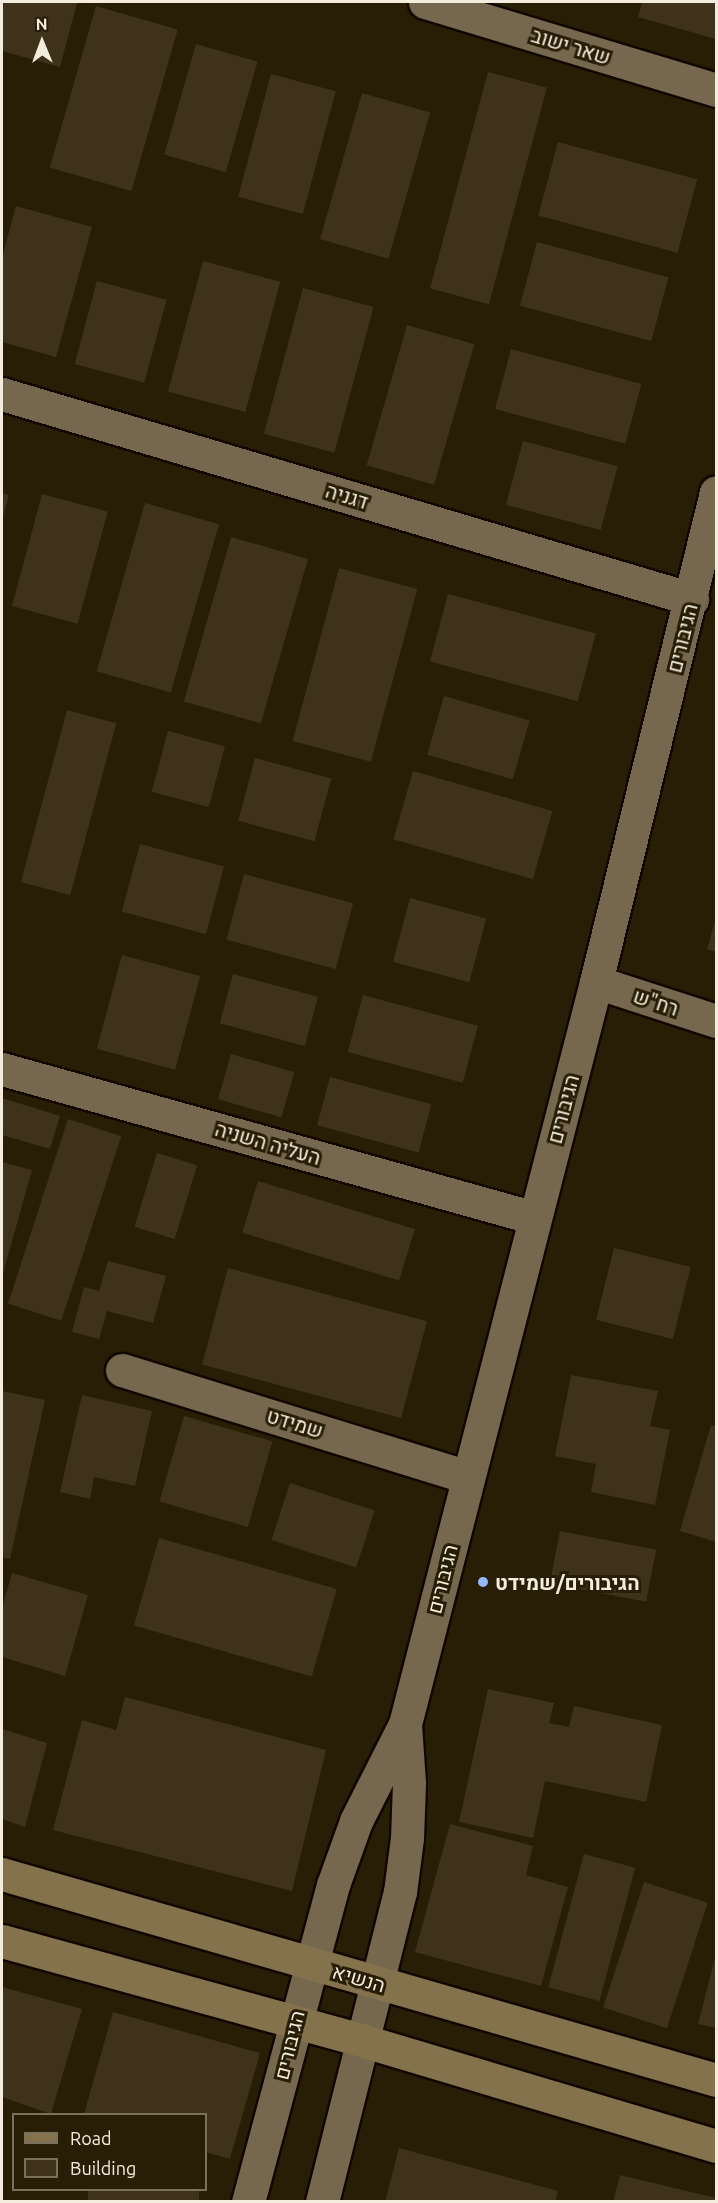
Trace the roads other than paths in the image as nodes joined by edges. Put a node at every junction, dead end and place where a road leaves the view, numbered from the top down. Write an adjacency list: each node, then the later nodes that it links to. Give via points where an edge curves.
1 (425, 2): 2 (street, שאר ישוב)
2 (717, 90)
3 (2, 394): 5 (street, דגניה)
4 (717, 492): 5 (street, הגיבורים)
5 (692, 599): 6 (street, הגיבורים)
6 (596, 982): 7 (street, רח"ש); 9 (street, הגיבורים)
7 (717, 1021)
8 (2, 1069): 9 (street, העליה השניה)
9 (535, 1218): 11 (street, הגיבורים)
10 (122, 1370): 11 (street, שמידט)
11 (467, 1477): 12 (street, הגיבורים)
12 (405, 1724): 15 (street, הגיבורים, via 356,1821); 16 (street, הגיבורים, via 407,1838 400,1892)
13 (2, 1874): 15 (main road, הנשיא)
14 (2, 1941): 17 (main road)
15 (310, 1964): 16 (main road, הנשיא); 17 (street, הגיבורים)
16 (379, 1983): 18 (street, הגיבורים); 19 (main road, הנשיא)
17 (295, 2022): 18 (main road); 21 (street, הגיבורים)
18 (364, 2041): 20 (main road); 22 (street, הגיבורים)
19 (717, 2080)
20 (717, 2146)
21 (248, 2202)
22 (322, 2202)

